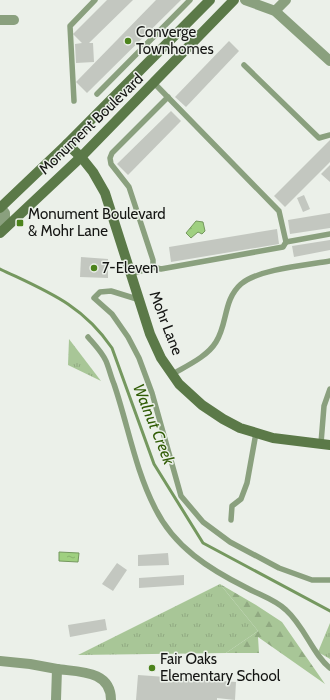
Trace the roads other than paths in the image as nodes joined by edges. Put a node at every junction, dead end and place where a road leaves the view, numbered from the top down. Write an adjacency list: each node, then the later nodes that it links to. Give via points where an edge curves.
1 (96, 0): 15 (lane, via 70,26)
2 (190, 0): 13 (lane)
3 (210, 0): 17 (main road, Monument Boulevard)
4 (234, 0): 12 (main road, Monument Boulevard)
5 (245, 0): 7 (street)
6 (286, 0): 7 (street)
7 (275, 11): 10 (street)
8 (0, 20): 9 (street)
9 (14, 20)
10 (330, 61)
11 (244, 64): 16 (lane, via 319,138)
12 (154, 83): 14 (lane); 18 (main road, Monument Boulevard)
13 (97, 94)
14 (168, 97): 22 (lane, via 279,210); 24 (lane, via 110,158 111,164 129,187 153,260)
15 (74, 101)
16 (330, 135)
17 (67, 144): 18 (main road, Mohr Lane); 19 (main road, Monument Boulevard)
18 (80, 157): 20 (main road, Monument Boulevard); 25 (main road, Mohr Lane, via 93,172 105,193)
19 (0, 207): 20 (street, via 5,213)
20 (2, 231)
21 (330, 234): 22 (lane)
22 (286, 242): 24 (lane, via 283,247 161,269)
23 (330, 261): 28 (lane, via 261,273 242,284 228,303 221,332 215,343 206,353)
24 (153, 267): 25 (lane)
25 (132, 274): 26 (main road, Mohr Lane)
26 (140, 300): 28 (main road, Mohr Lane, via 150,334); 33 (lane, via 111,292 100,292 94,298 112,314 139,358 152,392 181,496 202,522 230,542 279,568 312,580)
27 (88, 337): 35 (lane, via 106,361 141,475 154,508 165,526 179,543 198,559 285,609 300,624 320,658)
28 (171, 375): 30 (main road, Mohr Lane, via 202,405 240,428)
29 (330, 389): 31 (lane, via 324,406)
30 (256, 433): 31 (main road, Mohr Lane, via 273,438); 32 (lane, via 247,483 241,499 232,506)
31 (325, 444)
32 (231, 520)
33 (330, 580)
34 (0, 662): 36 (street)
35 (330, 668)
36 (57, 669): 37 (street); 38 (street, via 83,672 100,678 107,684)
37 (56, 700)
38 (111, 700)

